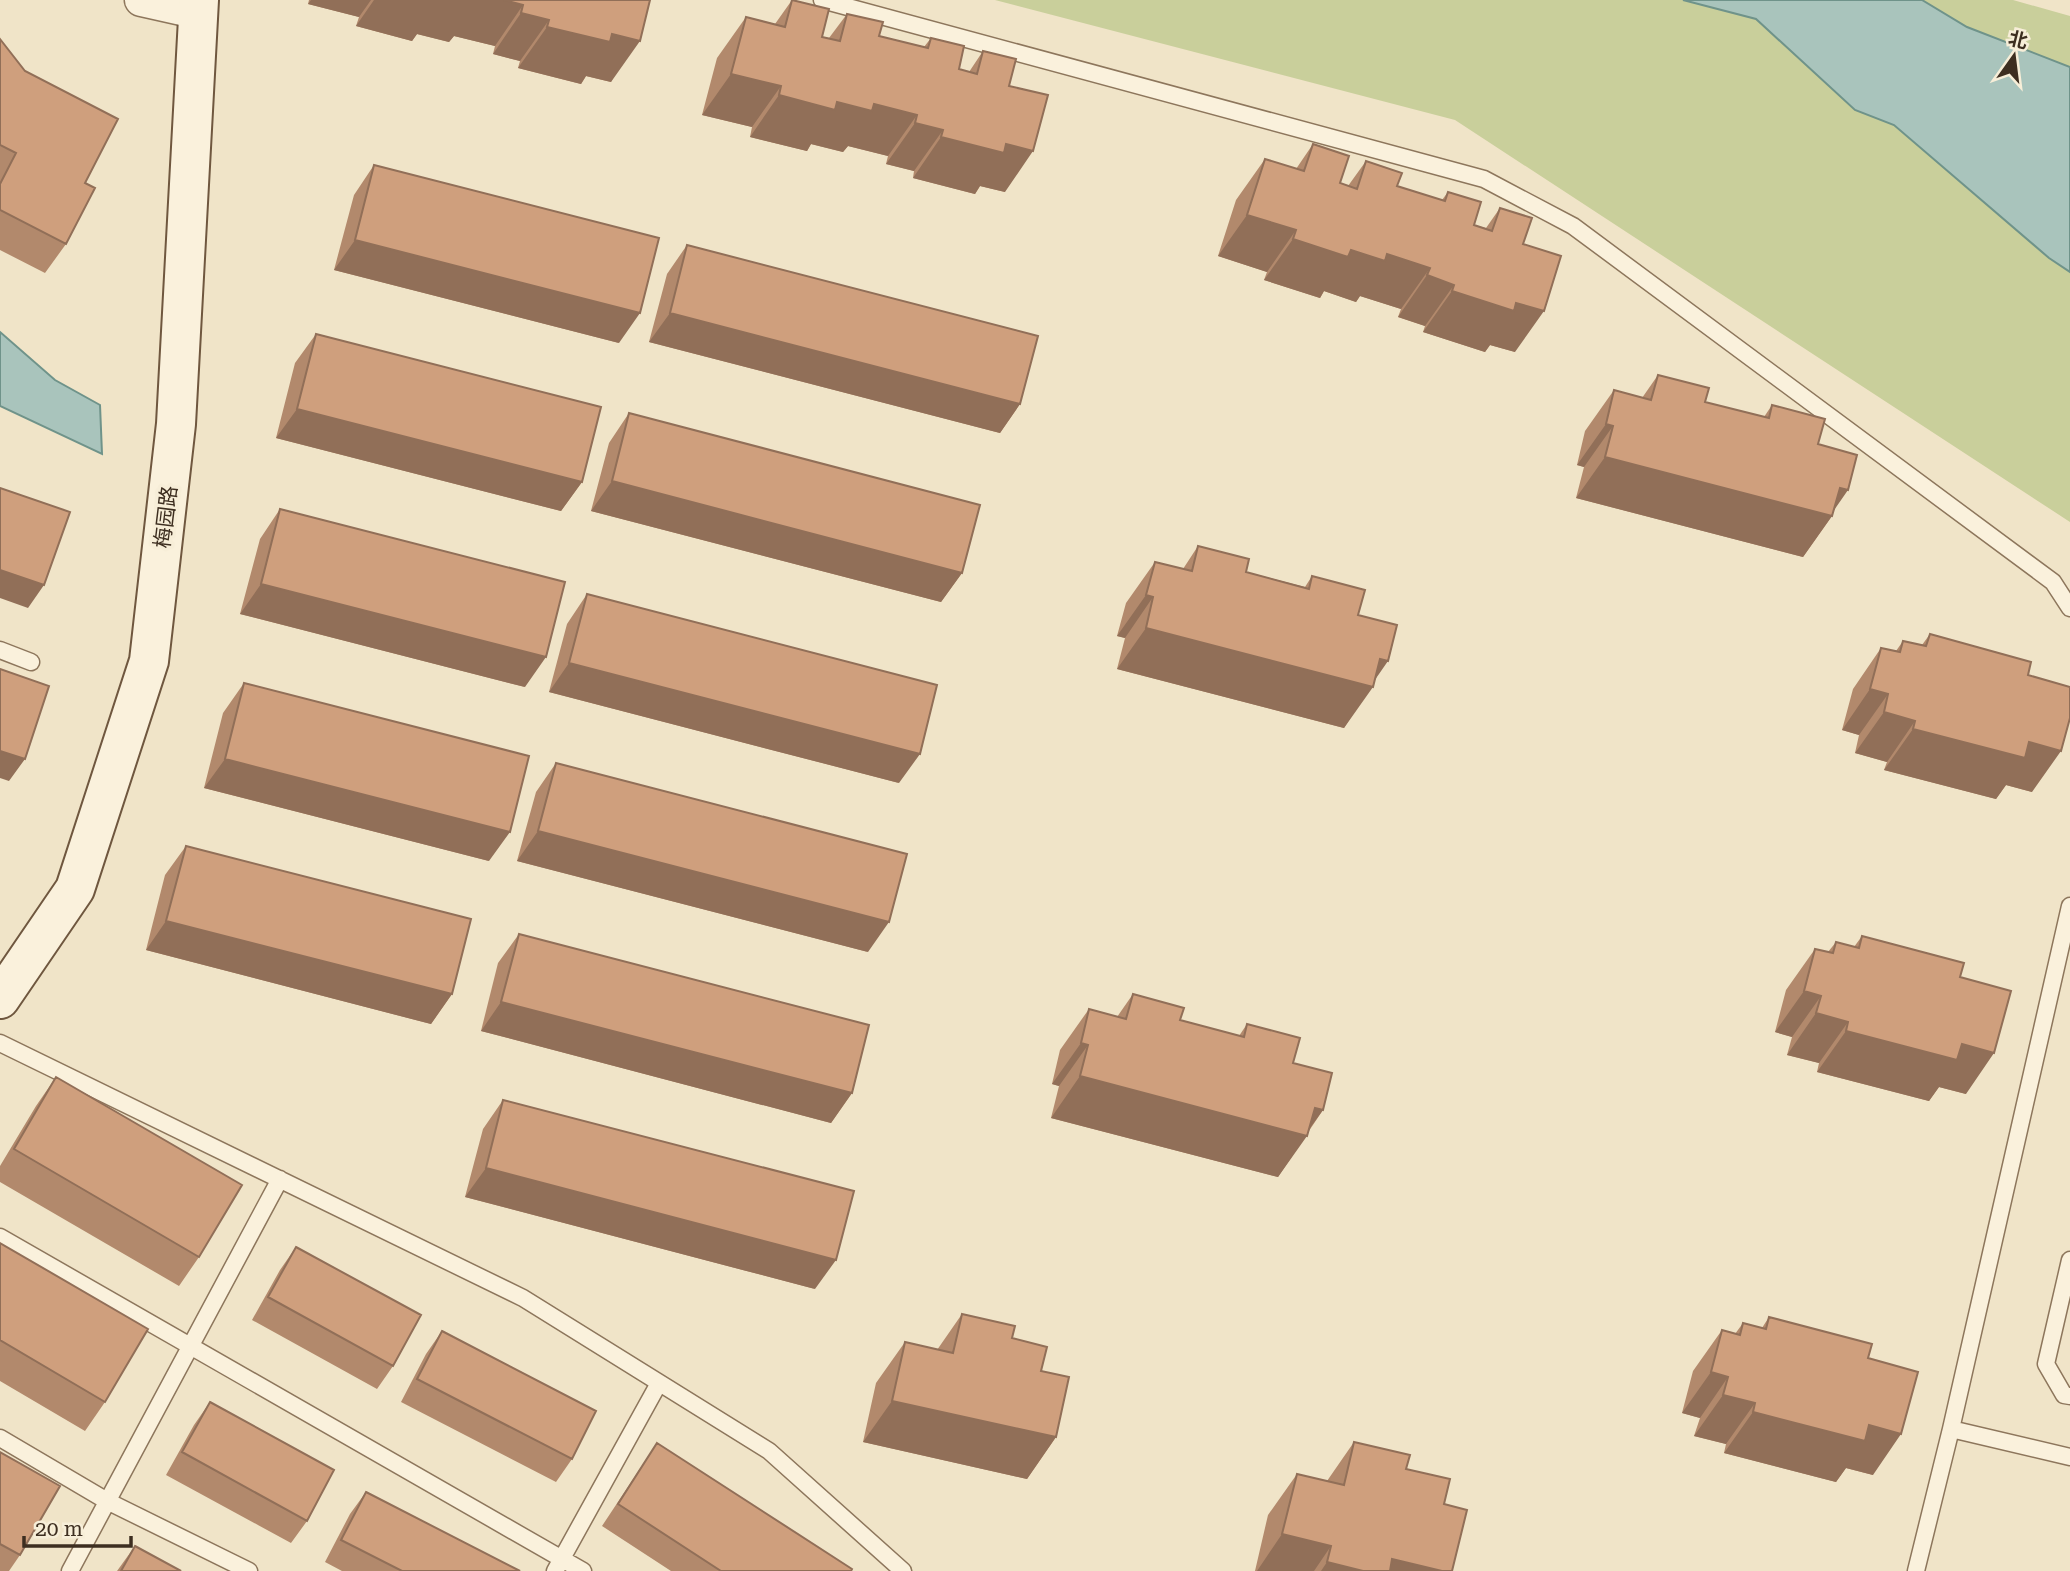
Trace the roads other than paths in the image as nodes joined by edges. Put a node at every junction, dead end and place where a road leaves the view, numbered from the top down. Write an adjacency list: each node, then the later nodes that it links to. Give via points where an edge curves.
1 (141, 0): 3 (street)
2 (822, 0): 4 (lane, via 1484,179 1573,226 2053,582)
3 (199, 7): 8 (street, 梅园路, via 176,424 149,661 75,890)
4 (2070, 608)
5 (0, 650): 6 (lane)
6 (31, 662)
7 (2070, 906): 16 (lane)
8 (0, 999)
9 (0, 1043): 10 (lane)
10 (280, 1179): 13 (lane); 14 (lane, via 523,1298)
11 (0, 1237): 13 (lane)
12 (2070, 1260): 15 (lane, via 2046,1364 2064,1395)
13 (190, 1346): 19 (lane); 20 (lane)
14 (659, 1383): 20 (lane); 24 (lane, via 769,1451)
15 (2070, 1396)
16 (1951, 1429): 18 (lane); 25 (lane)
17 (0, 1438): 19 (lane)
18 (2070, 1457)
19 (107, 1501): 21 (lane); 22 (lane)
20 (559, 1565): 23 (lane)
21 (70, 1571)
22 (249, 1571)
23 (583, 1571)
24 (903, 1571)
25 (1916, 1571)

